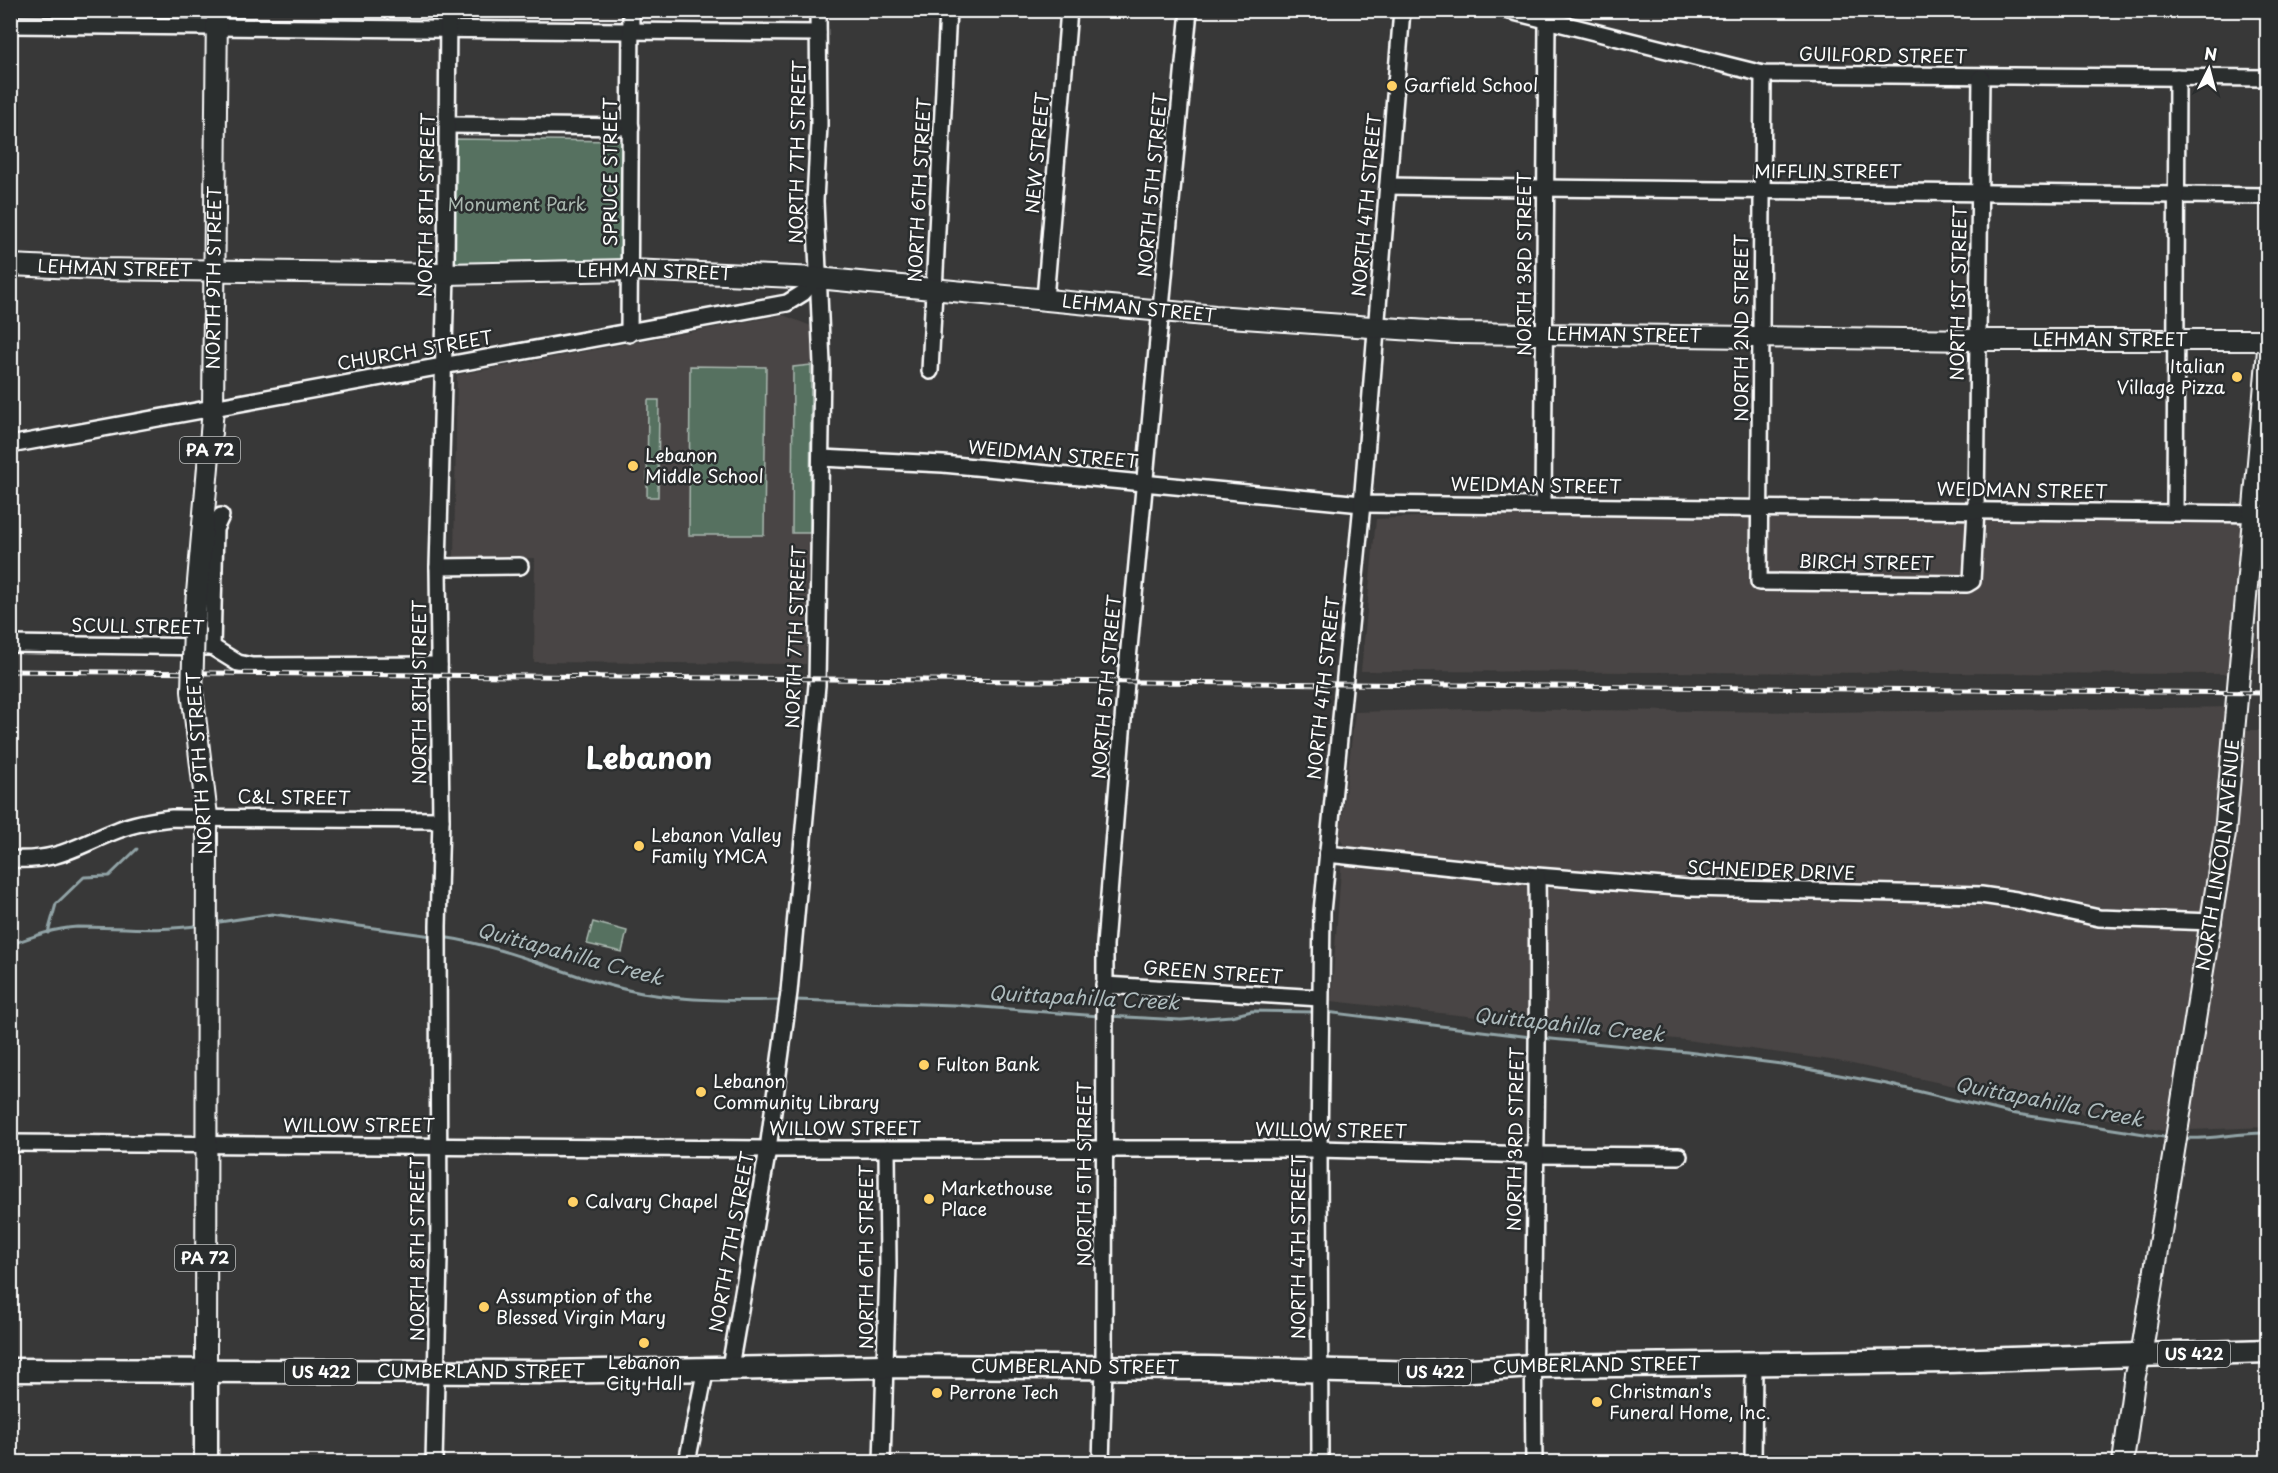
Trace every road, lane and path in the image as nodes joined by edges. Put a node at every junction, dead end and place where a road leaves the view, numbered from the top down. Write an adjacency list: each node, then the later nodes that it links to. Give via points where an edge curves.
1 (448, 10): 12 (street, NORTH 8TH STREET)
2 (631, 10): 13 (street, SPRUCE STREET)
3 (818, 10): 14 (street, NORTH 7TH STREET)
4 (948, 10): 32 (street, NORTH 6TH STREET)
5 (1069, 10): 33 (street, NEW STREET)
6 (1189, 10): 34 (street, NORTH 5TH STREET)
7 (1402, 10): 21 (street, NORTH 4TH STREET)
8 (1506, 10): 10 (street, GUILFORD STREET)
9 (217, 19): 11 (street); 12 (street); 29 (main road, NORTH 9TH STREET / PA 72)
10 (1547, 22): 15 (street, GUILFORD STREET); 22 (street, NORTH 3RD STREET)
11 (10, 25)
12 (448, 29): 13 (street); 19 (street, NORTH 8TH STREET)
13 (631, 31): 14 (street); 20 (street, SPRUCE STREET)
14 (818, 33): 31 (street, NORTH 7TH STREET)
15 (1763, 74): 16 (street, GUILFORD STREET); 23 (street, NORTH 2ND STREET)
16 (1981, 77): 17 (street, GUILFORD STREET); 24 (street, NORTH 1ST STREET)
17 (2177, 77): 18 (street, GUILFORD STREET); 25 (street)
18 (2268, 78)
19 (448, 124): 20 (street); 30 (street, NORTH 8TH STREET)
20 (631, 127): 28 (street, SPRUCE STREET)
21 (1388, 186): 22 (street, MIFFLIN STREET); 35 (street, NORTH 4TH STREET)
22 (1545, 189): 23 (street, MIFFLIN STREET); 37 (street, NORTH 3RD STREET)
23 (1762, 192): 24 (street, MIFFLIN STREET); 38 (street, NORTH 2ND STREET)
24 (1980, 194): 25 (street, MIFFLIN STREET); 40 (street, NORTH 1ST STREET)
25 (2177, 194): 26 (street, MIFFLIN STREET); 39 (street)
26 (2268, 196)
27 (10, 265): 29 (main road, LEHMAN STREET)
28 (630, 270): 30 (main road, LEHMAN STREET); 31 (main road, LEHMAN STREET); 36 (street, SPRUCE STREET)
29 (216, 271): 30 (main road, LEHMAN STREET); 45 (main road, NORTH 9TH STREET / PA 72)
30 (446, 274): 43 (street, NORTH 8TH STREET)
31 (817, 278): 32 (main road, LEHMAN STREET); 36 (street, CHURCH STREET, via 787,303); 47 (street, NORTH 7TH STREET, via 821,291)
32 (934, 291): 33 (main road, LEHMAN STREET); 44 (street, NORTH 6TH STREET)
33 (1045, 299): 34 (main road, LEHMAN STREET)
34 (1161, 310): 35 (main road, LEHMAN STREET); 48 (street, NORTH 5TH STREET)
35 (1376, 329): 37 (main road, LEHMAN STREET); 49 (street, NORTH 4TH STREET)
36 (629, 334): 43 (street, CHURCH STREET)
37 (1544, 336): 38 (main road, LEHMAN STREET); 50 (street, NORTH 3RD STREET)
38 (1761, 336): 40 (main road, LEHMAN STREET); 51 (street, NORTH 2ND STREET)
39 (2175, 339): 40 (main road, LEHMAN STREET); 41 (main road, LEHMAN STREET); 53 (street)
40 (1978, 340): 52 (street, NORTH 1ST STREET)
41 (2268, 340)
42 (2268, 350): 54 (main road, NORTH LINCOLN AVENUE)
43 (443, 364): 45 (street, CHURCH STREET); 57 (street, NORTH 8TH STREET)
44 (930, 371)
45 (213, 409): 46 (street, CHURCH STREET); 63 (main road, NORTH 9TH STREET / PA 72, bridge, via 192,692)
46 (10, 445)
47 (821, 458): 48 (street, WEIDMAN STREET, via 943,464); 74 (street, NORTH 7TH STREET, via 817,685 787,1011)
48 (1144, 483): 49 (street, WEIDMAN STREET); 69 (street, NORTH 5TH STREET)
49 (1362, 504): 50 (street, WEIDMAN STREET); 65 (street, NORTH 4TH STREET)
50 (1543, 506): 51 (street, WEIDMAN STREET)
51 (1760, 508): 52 (street, WEIDMAN STREET); 59 (street, NORTH 2ND STREET)
52 (1976, 510): 53 (street, WEIDMAN STREET); 58 (street, NORTH 1ST STREET)
53 (2175, 512): 54 (street, WEIDMAN STREET)
54 (2260, 514): 68 (main road, NORTH LINCOLN AVENUE)
55 (222, 516): 61 (street, via 215,529)
56 (520, 566): 57 (street)
57 (438, 567): 62 (street, NORTH 8TH STREET)
58 (1972, 581): 59 (street, BIRCH STREET)
59 (1759, 582)
60 (10, 644): 61 (street, SCULL STREET)
61 (212, 647): 62 (street, SCULL STREET, via 238,663 252,666)
62 (439, 665): 64 (street, NORTH 8TH STREET)
63 (207, 816): 64 (street, C&L STREET); 66 (street, C&L STREET, via 146,821 116,830 76,850 46,858); 72 (main road, NORTH 9TH STREET / PA 72)
64 (441, 820): 73 (street, NORTH 8TH STREET)
65 (1327, 854): 67 (street, SCHNEIDER DRIVE); 70 (street, NORTH 4TH STREET)
66 (10, 859)
67 (1537, 876): 68 (street, SCHNEIDER DRIVE, via 1689,888 1981,895 2099,918); 78 (street, NORTH 3RD STREET)
68 (2213, 922): 81 (main road, NORTH LINCOLN AVENUE)
69 (1104, 985): 70 (street, GREEN STREET); 76 (street, NORTH 5TH STREET)
70 (1320, 1007): 77 (street, NORTH 4TH STREET)
71 (10, 1143): 72 (street, WILLOW STREET)
72 (206, 1144): 73 (street, WILLOW STREET); 89 (main road, NORTH 9TH STREET / PA 72)
73 (438, 1146): 74 (street, WILLOW STREET); 91 (street, NORTH 8TH STREET)
74 (768, 1149): 75 (street, WILLOW STREET); 85 (street, NORTH 7TH STREET)
75 (887, 1149): 76 (street, WILLOW STREET); 83 (street, NORTH 6TH STREET)
76 (1104, 1149): 77 (street, WILLOW STREET); 87 (street, NORTH 5TH STREET)
77 (1319, 1149): 78 (street, WILLOW STREET); 90 (street, NORTH 4TH STREET)
78 (1536, 1155): 79 (street, WILLOW STREET); 84 (street, NORTH 3RD STREET)
79 (1678, 1156)
80 (2268, 1351): 81 (highway, US 422)
81 (2140, 1356): 82 (highway, CUMBERLAND STREET / US 422); 100 (main road, NORTH LINCOLN AVENUE)
82 (1754, 1364): 84 (highway, CUMBERLAND STREET / US 422); 99 (street)
83 (886, 1366): 85 (highway, CUMBERLAND STREET / US 422); 87 (highway, CUMBERLAND STREET / US 422); 95 (street, NORTH 6TH STREET)
84 (1533, 1366): 90 (highway, CUMBERLAND STREET / US 422, via 1426,1372); 98 (street, NORTH 3RD STREET)
85 (730, 1367): 86 (highway, CUMBERLAND STREET / US 422)
86 (706, 1368): 91 (highway, CUMBERLAND STREET / US 422); 94 (street)
87 (1104, 1368): 90 (highway, CUMBERLAND STREET / US 422); 96 (street, NORTH 5TH STREET)
88 (10, 1371): 89 (highway, CUMBERLAND STREET / US 422)
89 (206, 1372): 91 (highway, CUMBERLAND STREET / US 422); 92 (highway, PA 72)
90 (1318, 1372): 97 (street, NORTH 4TH STREET)
91 (436, 1373): 93 (street, NORTH 8TH STREET)
92 (206, 1462)
93 (434, 1462)
94 (687, 1462)
95 (882, 1462)
96 (1101, 1462)
97 (1320, 1462)
98 (1534, 1462)
99 (1753, 1462)
100 (2124, 1462)

